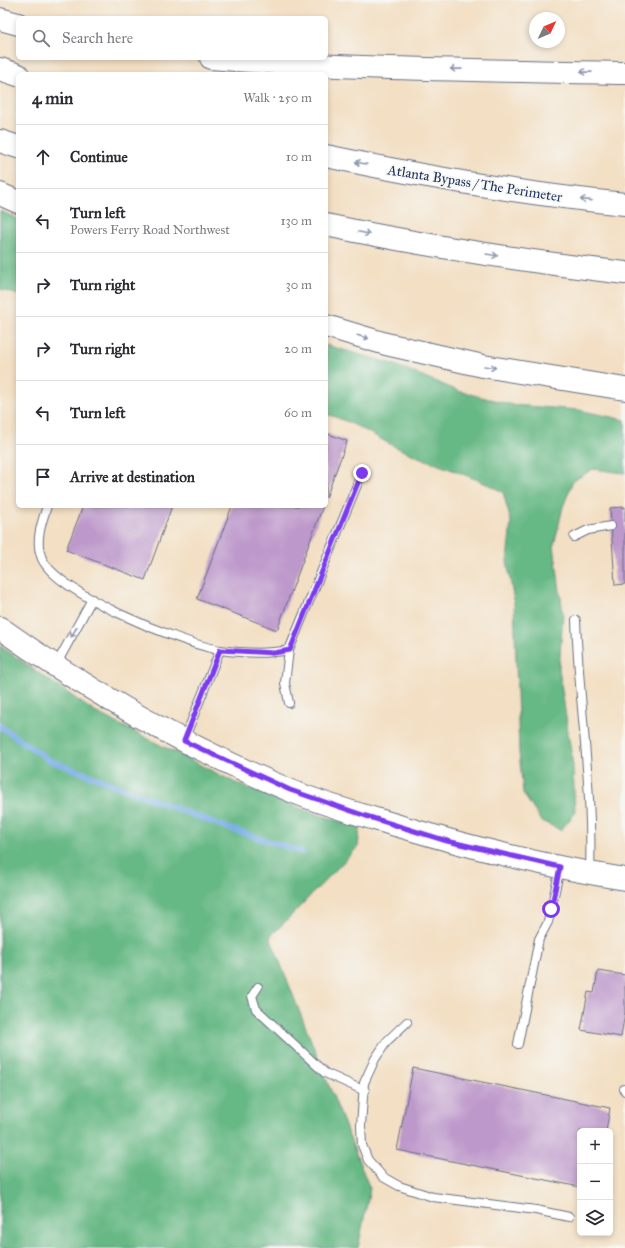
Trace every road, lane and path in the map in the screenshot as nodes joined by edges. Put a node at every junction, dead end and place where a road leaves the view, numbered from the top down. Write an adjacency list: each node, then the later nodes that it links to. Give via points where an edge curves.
1 (0, 19): 2 (main road)
2 (16, 23)
3 (232, 60): 5 (main road, one-way to 3, via 366,68)
4 (0, 69): 6 (main road)
5 (625, 73)
6 (16, 74)
7 (0, 141): 8 (main road)
8 (16, 146)
9 (328, 156): 12 (main road, Atlanta Bypass / The Perimeter, one-way to 9, via 550,195)
10 (0, 194): 11 (main road)
11 (16, 201)
12 (625, 204)
13 (328, 225): 14 (main road, one-way to 14, via 407,242)
14 (625, 273)
15 (328, 327): 16 (main road, one-way to 16, via 386,344 483,366)
16 (625, 389)
17 (362, 473): 25 (lane)
18 (46, 508): 21 (lane, via 39,534 40,557 56,578)
19 (611, 526): 20 (lane, via 588,530)
20 (574, 537)
21 (92, 599): 24 (lane, via 156,630); 26 (lane, one-way to 26)
22 (576, 620): 30 (lane, via 591,830)
23 (0, 628): 26 (main road)
24 (220, 650): 25 (lane, via 274,653); 28 (lane)
25 (290, 650): 27 (lane, via 285,683)
26 (56, 666): 28 (main road, via 115,704)
27 (289, 703)
28 (184, 741): 29 (main road, via 290,790 359,814 447,841)
29 (560, 867): 30 (main road); 34 (lane, via 550,916 539,939)
30 (590, 873): 31 (main road)
31 (625, 878)
32 (258, 987): 35 (lane, via 252,996 256,1009 325,1073)
33 (407, 1022): 35 (lane, via 387,1041 375,1059 364,1083)
34 (518, 1044)
35 (365, 1091): 36 (lane, via 361,1126 362,1146 368,1160 383,1177 399,1186 433,1197 536,1210)
36 (569, 1217)

